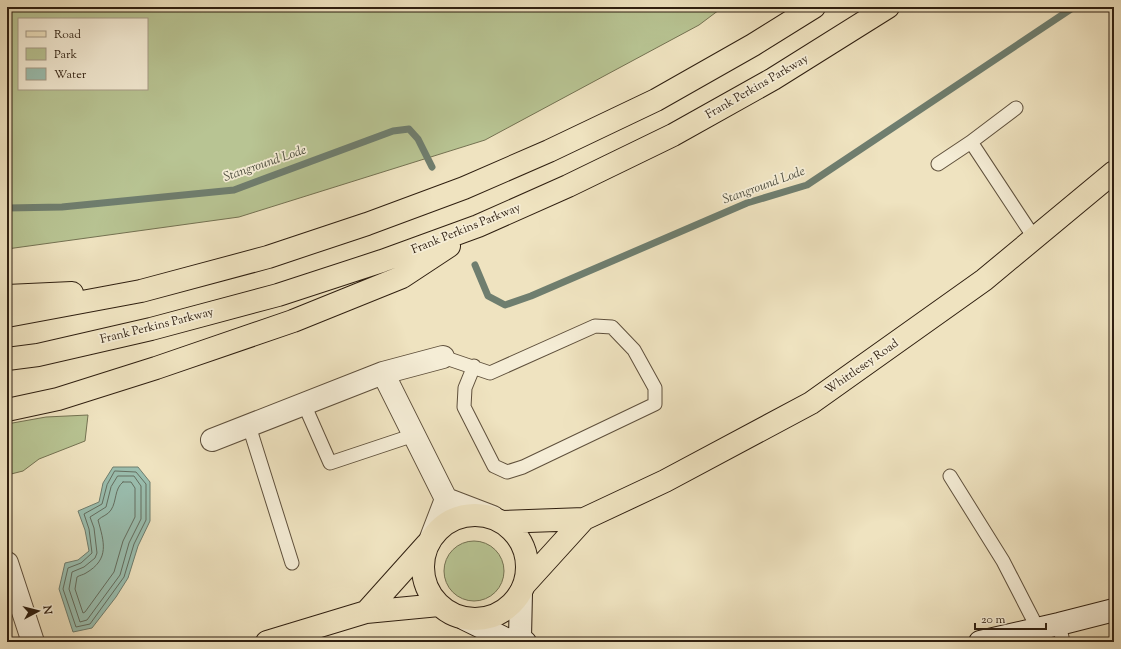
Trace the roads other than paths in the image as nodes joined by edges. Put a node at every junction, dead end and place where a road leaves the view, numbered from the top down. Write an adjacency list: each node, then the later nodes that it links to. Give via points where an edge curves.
1 (814, 7): 9 (main road, via 656,100 464,188 367,224 268,256)
2 (888, 7): 7 (main road, Frank Perkins Parkway, via 773,79 673,135)
3 (1016, 108): 4 (lane)
4 (971, 142): 5 (lane); 8 (lane)
5 (938, 164)
6 (1114, 172): 8 (main road, Whittlesey Road)
7 (478, 226): 13 (main road, Frank Perkins Parkway, via 278,295 151,329 38,355); 17 (main road, via 402,277 293,322 58,399)
8 (1035, 239): 24 (main road, Whittlesey Road, via 984,280 811,403 665,480)
9 (140, 291): 10 (main road); 11 (main road)
10 (7, 296)
11 (7, 316)
12 (443, 357): 14 (lane); 15 (street)
13 (7, 359)
14 (474, 366): 14 (lane, via 490,373 595,326 612,327 634,350 655,388 656,404 523,467 507,472 494,466 464,407 465,388)
15 (383, 373): 16 (street); 19 (street)
16 (304, 404): 18 (street); 19 (lane, via 330,463)
17 (7, 410)
18 (249, 426): 20 (street); 27 (lane)
19 (414, 435): 22 (street)
20 (212, 440)
21 (950, 476): 33 (lane, via 1003,560)
22 (446, 499): 23 (street); 25 (street)
23 (497, 519): 24 (main road, Whittlesey Road); 25 (main road, via 476,514 458,517 443,525); 28 (main road, via 515,533 524,549 528,566)
24 (584, 519): 28 (main road, Whittlesey Road)
25 (429, 541): 29 (main road, via 423,560 423,577 429,592); 31 (main road)
26 (7, 563): 35 (street)
27 (292, 563)
28 (523, 588): 32 (main road, via 511,605 498,615 482,619); 38 (street, via 520,638)
29 (439, 605): 31 (main road); 32 (main road, via 451,614)
30 (1114, 610): 34 (street)
31 (366, 612): 36 (main road)
32 (465, 619): 37 (street)
33 (1038, 628): 34 (street); 39 (street)
34 (1061, 633)
35 (33, 642)
36 (267, 642)
37 (512, 642)
38 (525, 642)
39 (980, 642)

